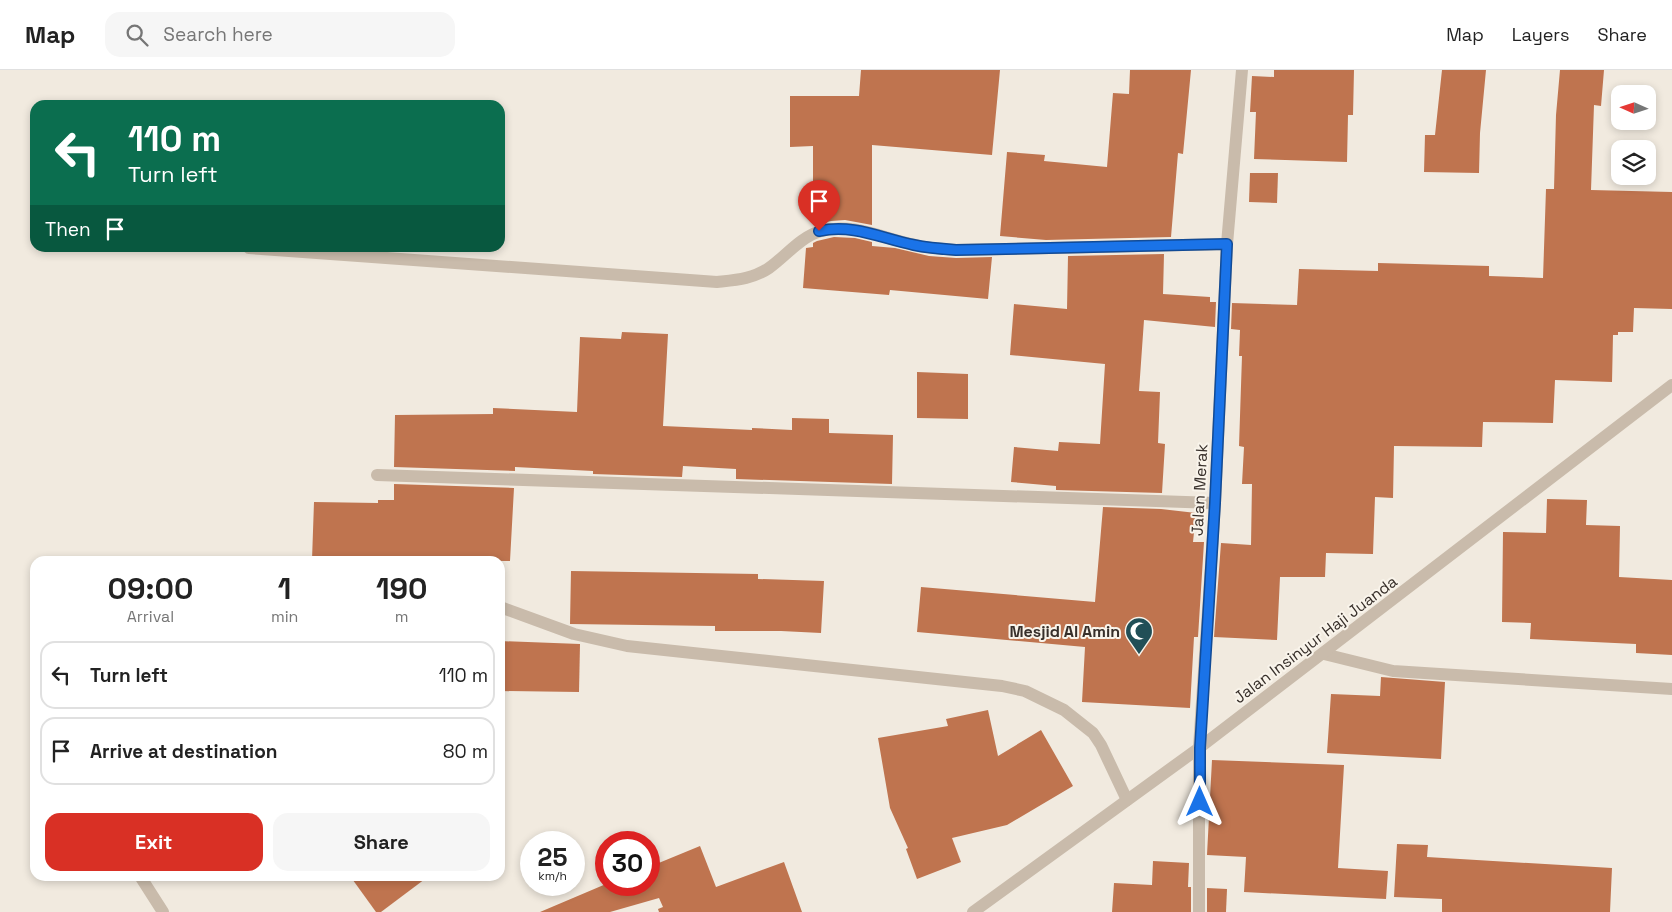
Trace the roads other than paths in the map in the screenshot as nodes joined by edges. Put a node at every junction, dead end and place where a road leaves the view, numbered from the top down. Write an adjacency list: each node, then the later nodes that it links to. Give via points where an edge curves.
1 (1242, 70): 2 (street, Jalan Merak)
2 (1227, 244): 3 (street, via 956,250 914,245 836,228 819,231 806,238 754,276 718,282); 6 (street, Jalan Merak)
3 (304, 252)
4 (1672, 385): 8 (street, Jalan Insinyur Haji Juanda)
5 (377, 475): 6 (street)
6 (1215, 503): 10 (street, Jalan Merak)
7 (505, 609): 11 (street, via 574,634 627,646 1025,691 1064,710 1093,733)
8 (1324, 654): 9 (street, via 1393,671); 10 (street, Jalan Insinyur Haji Juanda)
9 (1672, 689)
10 (1200, 748): 11 (street, Jalan Insinyur Haji Juanda); 15 (street, Jalan Merak)
11 (1127, 800): 14 (street, Jalan Insinyur Haji Juanda)
12 (143, 881): 13 (street)
13 (163, 912)
14 (973, 912)
15 (1200, 912)

